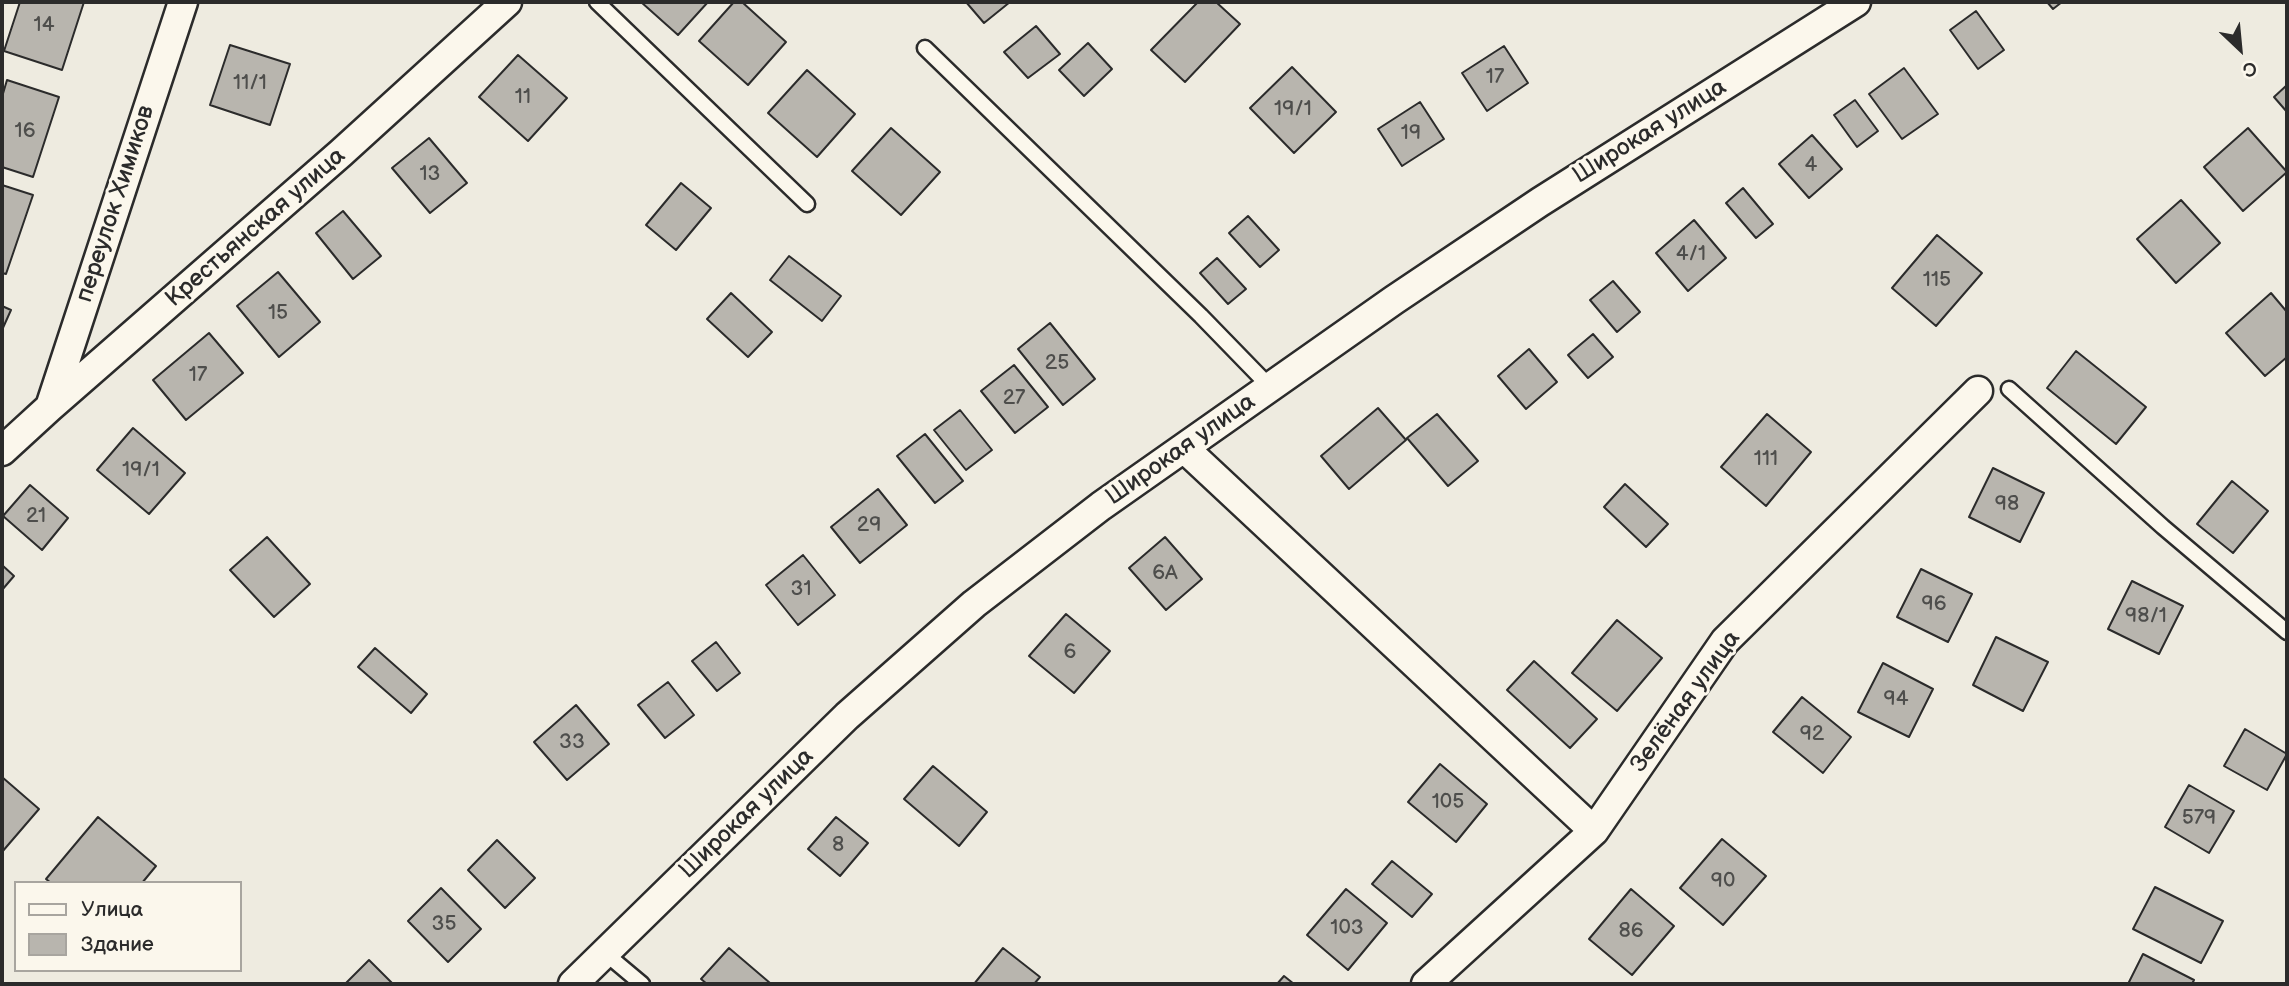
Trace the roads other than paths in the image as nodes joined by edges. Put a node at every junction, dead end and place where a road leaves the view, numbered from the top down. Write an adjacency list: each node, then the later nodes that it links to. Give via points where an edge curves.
1 (183, 2): 10 (street, переулок Химиков)
2 (507, 2): 10 (street, Крестьянская улица)
3 (597, 2): 6 (lane)
4 (1856, 2): 7 (street, Широкая улица, via 1540,202)
5 (925, 48): 7 (lane)
6 (807, 204)
7 (1270, 387): 11 (street, Широкая улица)
8 (2009, 389): 13 (lane)
9 (1978, 391): 14 (street, Зелёная улица, via 1725,641)
10 (50, 407): 12 (street, Крестьянская улица)
11 (1184, 448): 14 (street); 15 (street, Широкая улица, via 974,604 847,716)
12 (2, 451)
13 (2287, 632)
14 (1594, 831): 18 (street, Зелёная улица)
15 (605, 953): 16 (street, Широкая улица); 17 (lane)
16 (573, 984)
17 (642, 984)
18 (1426, 984)

